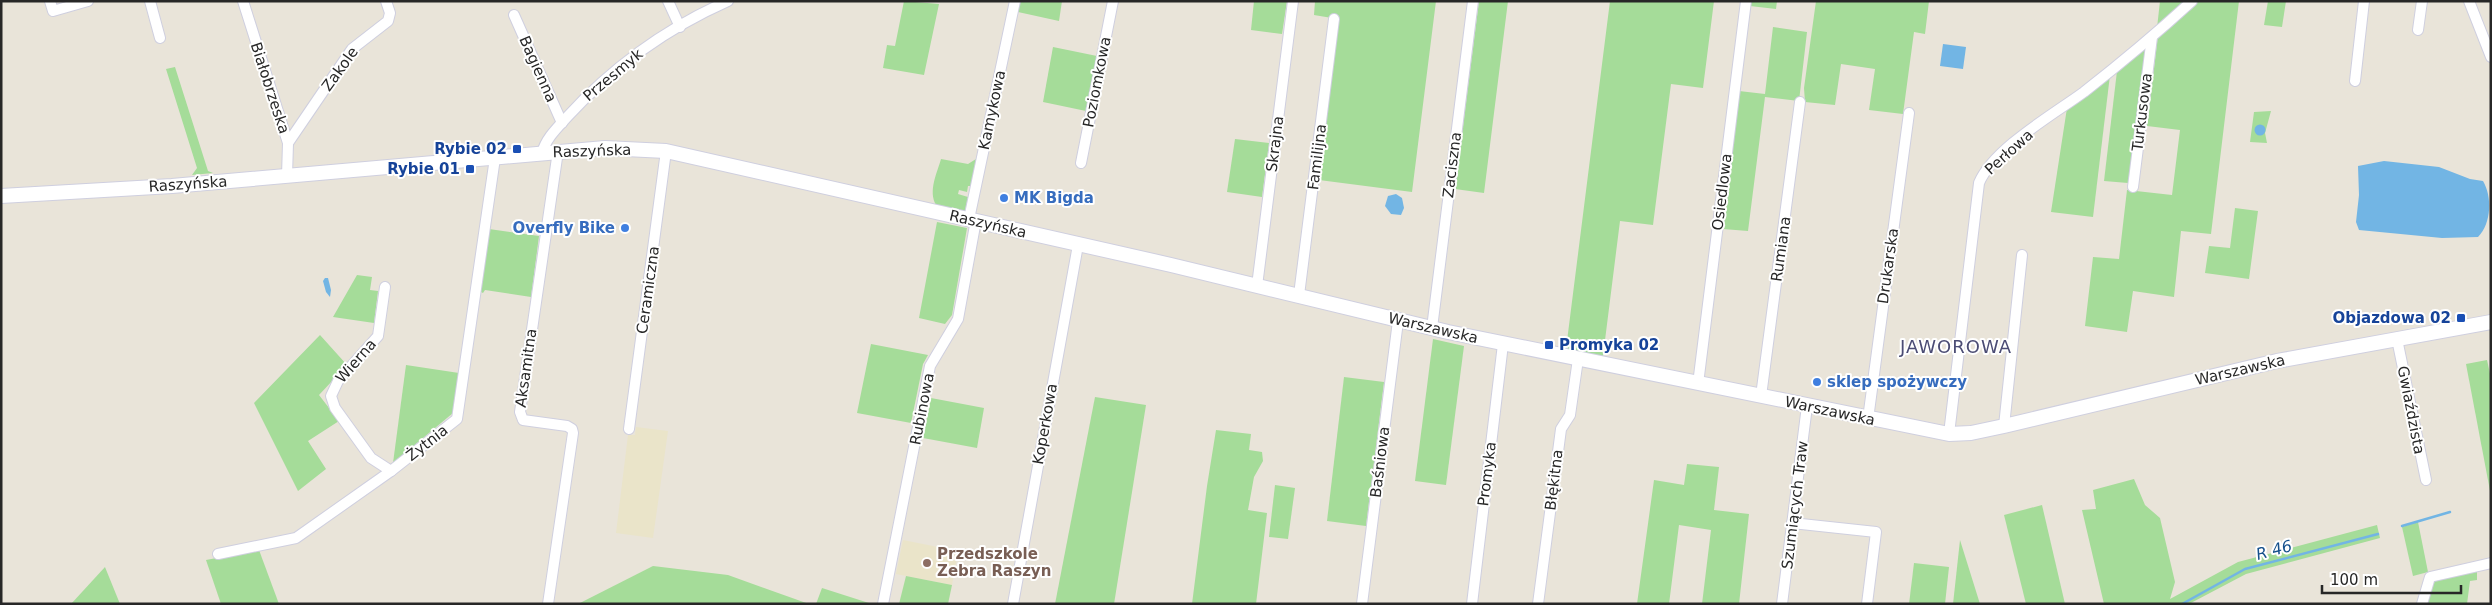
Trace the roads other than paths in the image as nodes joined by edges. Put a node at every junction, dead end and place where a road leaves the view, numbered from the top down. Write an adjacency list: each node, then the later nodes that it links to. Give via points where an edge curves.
1 (50, 1): 2 (street, via 53,11)
2 (88, 1)
3 (150, 1): 22 (street)
4 (243, 1): 28 (street, Białobrzeska)
5 (386, 1): 28 (street, Zakole, via 390,13 388,21 352,49)
6 (668, 1): 19 (street)
7 (728, 1): 19 (street, Przesmyk)
8 (1015, 1): 37 (street, Kamykowa)
9 (1113, 1): 33 (street, Poziomkowa)
10 (1293, 1): 41 (street, Skrajna)
11 (1473, 1): 46 (street, Zaciszna)
12 (1746, 1): 50 (street, Osiedlowa)
13 (2192, 1): 21 (street, Perłowa)
14 (2364, 1): 24 (street)
15 (2422, 1): 20 (street)
16 (2469, 1): 23 (street)
17 (514, 15): 27 (street, Bagienna)
18 (1334, 19): 43 (street, Familijna)
19 (680, 27): 27 (street, Przesmyk, via 635,54)
20 (2418, 30)
21 (2152, 37): 35 (street, Turkusowa); 56 (street, Perłowa, via 1994,160 1982,177)
22 (160, 38)
23 (2491, 57)
24 (2354, 81)
25 (1800, 102): 51 (street, Rumiana)
26 (1909, 113): 53 (street, Drukarska)
27 (562, 123): 31 (street, Przesmyk)
28 (288, 143): 34 (street, Białobrzeska)
29 (558, 151): 30 (street, Raszyńska, via 605,148); 31 (street, Raszyńska); 62 (street, Aksamitna, via 520,412 523,420 567,426 572,430)
30 (666, 151): 37 (street, Raszyńska); 55 (street, Ceramiczna)
31 (542, 153): 32 (street, Raszyńska)
32 (495, 158): 34 (street, Raszyńska); 57 (street, Żytnia, via 459,416)
33 (1081, 163)
34 (287, 176): 36 (street, Raszyńska)
35 (2133, 187)
36 (1, 196)
37 (972, 220): 38 (street, Raszyńska); 63 (street, Rubinowa, via 958,319 930,366)
38 (1078, 244): 40 (street, Raszyńska); 64 (street, Koperkowa)
39 (2022, 255): 54 (street)
40 (1171, 265): 41 (street, Warszawska)
41 (1257, 286): 43 (street, Warszawska)
42 (385, 287): 57 (street, Wierna, via 378,336 338,381 331,396 335,408 371,458)
43 (1299, 295): 44 (street, Warszawska)
44 (1398, 321): 46 (street, Warszawska); 65 (street, Baśniowa)
45 (2491, 322): 47 (street, Warszawska)
46 (1432, 328): 48 (street, Warszawska)
47 (2397, 339): 54 (street, Warszawska, via 2277,362); 58 (street, Gwiaździsta)
48 (1503, 344): 49 (street, Warszawska); 66 (street, Promyka)
49 (1578, 359): 50 (street, Warszawska); 67 (street, Błękitna, via 1570,415 1560,429)
50 (1698, 384): 51 (street, Warszawska)
51 (1761, 396): 52 (street, Warszawska)
52 (1807, 406): 53 (street, Warszawska); 59 (street, Szumiących Traw)
53 (1868, 419): 56 (street, Warszawska)
54 (2004, 426): 56 (street, Warszawska)
55 (629, 428)
56 (1949, 434)
57 (391, 471): 60 (street, Żytnia, via 296,538)
58 (2426, 480)
59 (1792, 523): 68 (street, Szumiących Traw); 69 (street, via 1876,532)
60 (218, 554)
61 (2491, 563): 70 (street, via 2430,577)
62 (548, 604)
63 (883, 604)
64 (1013, 604)
65 (1362, 604)
66 (1472, 604)
67 (1538, 604)
68 (1782, 604)
69 (1867, 604)
70 (2422, 604)

